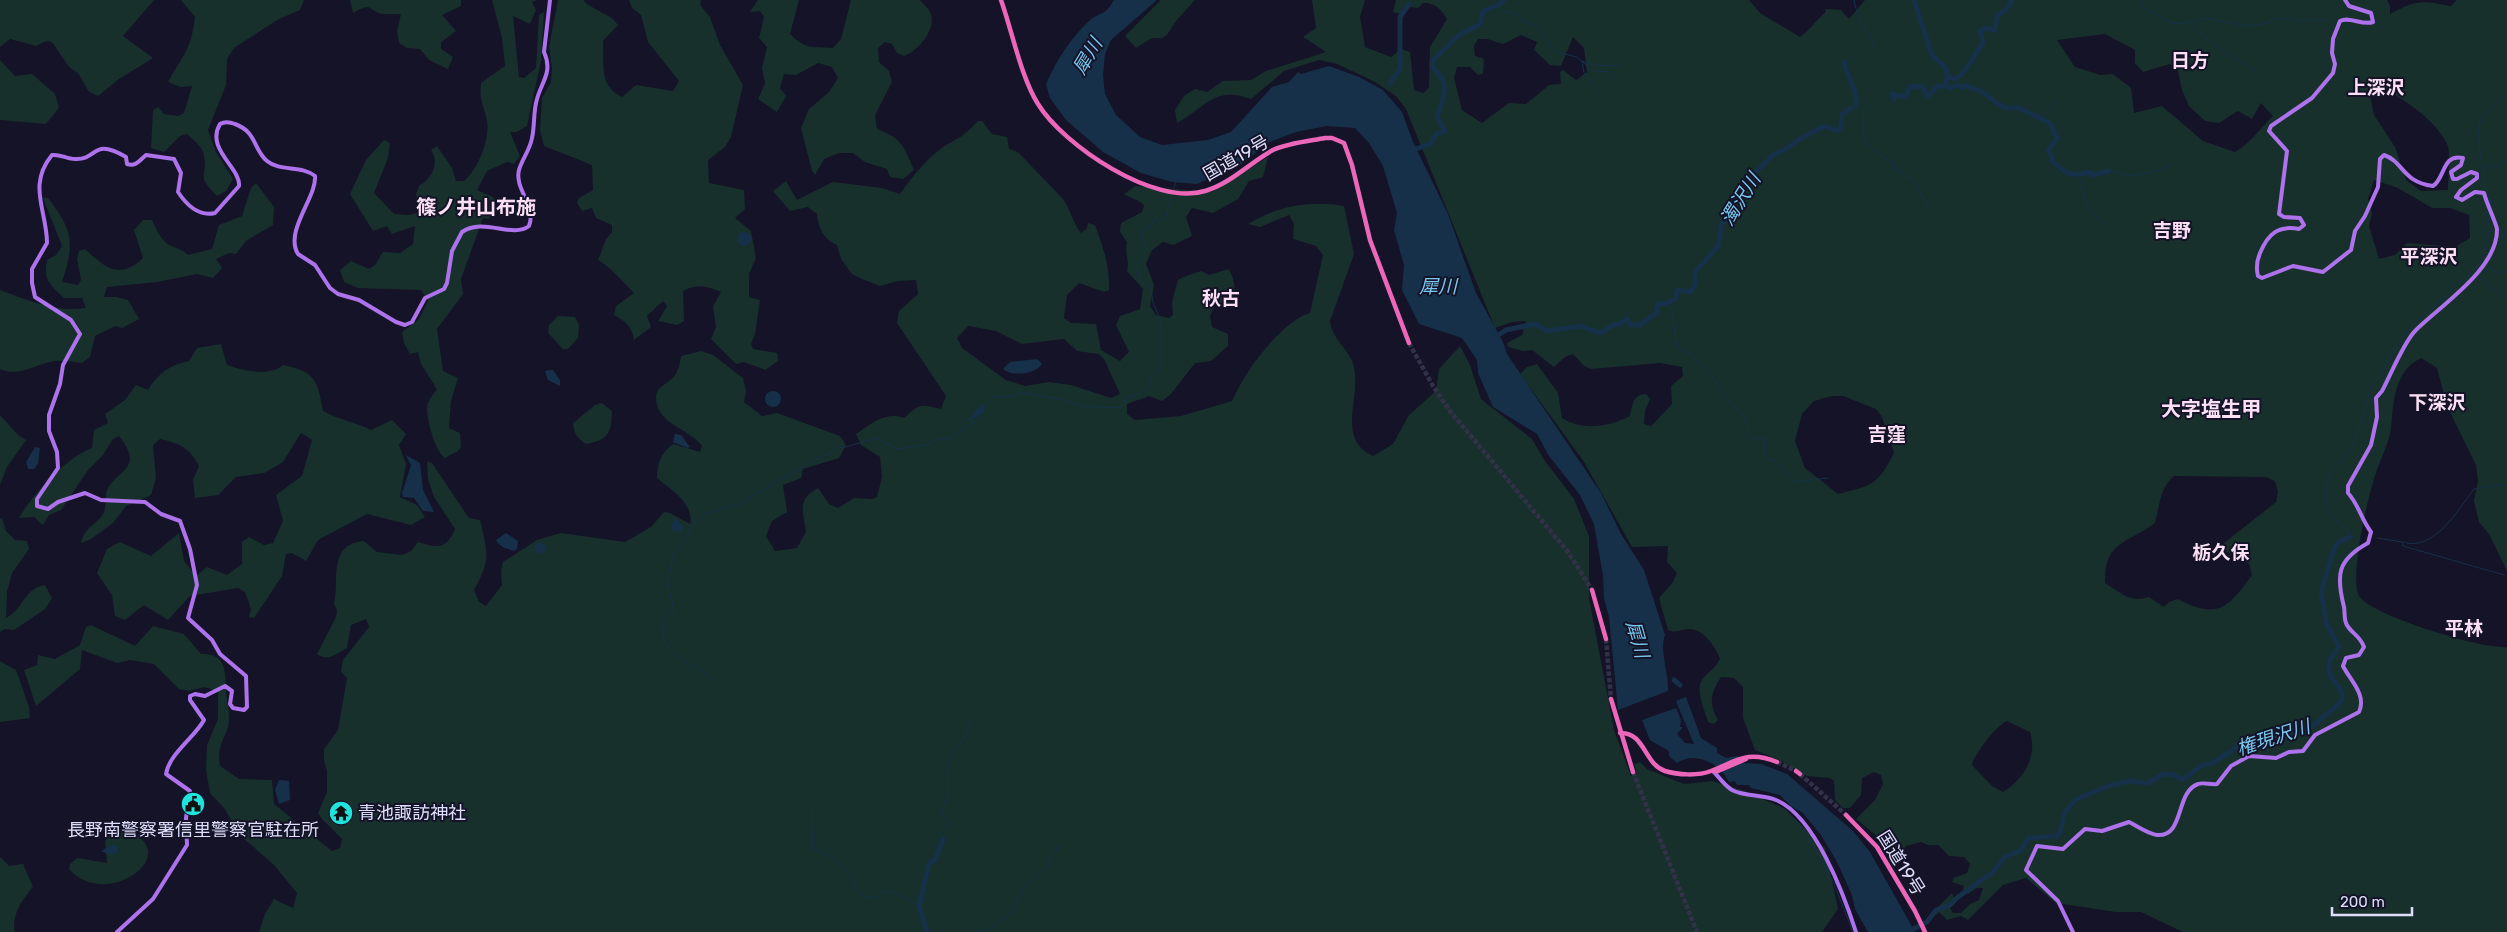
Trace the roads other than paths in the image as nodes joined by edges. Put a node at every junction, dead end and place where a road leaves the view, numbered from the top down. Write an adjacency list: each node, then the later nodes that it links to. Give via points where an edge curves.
1 (550, 0): 14 (main road, via 544,52 548,60 548,75 537,100 530,148 518,172 531,213 529,226 519,230 482,225 462,232 452,251 444,289 425,298 412,322 405,325 359,300 338,294 314,266 298,254 295,235 315,176 273,165 266,160 246,129 240,126 223,122 218,127 222,154 240,182 237,190 215,214 198,212 182,198 178,192 181,173 174,159 146,155 131,165 126,157 108,148 95,150 76,160 52,155 40,172 41,209 47,243 32,269 33,290 39,301 71,320 80,334 63,365 49,415 49,431 57,452 58,468 37,499 37,506 48,509 58,502 86,493 101,500 145,502 161,514 180,521 197,585 188,618 247,681 248,703 244,710 233,708 230,704 232,691 225,686 205,696 190,696 204,720 168,764 166,774 190,791 186,818 188,845 153,899)
2 (1001, 0): 4 (highway, 国道19号, via 1032,94 1046,115 1097,159 1152,188 1199,193 1277,148 1325,138 1344,143 1370,240)
3 (2345, 0): 16 (main road, via 2349,6 2371,12 2373,22 2340,21 2333,39 2333,73 2312,98 2271,126 2269,131 2287,152 2279,214 2300,218 2304,225 2299,229 2282,228 2270,235 2257,260 2258,276 2262,278 2294,266 2323,272 2351,250 2355,230 2378,188 2380,159 2384,155 2389,156 2408,178 2433,186 2446,164 2454,158 2462,158 2461,166 2451,172 2453,179 2471,172 2477,178 2456,197 2462,200 2475,192 2484,193 2497,228 2487,262 2414,332 2376,398 2371,445 2347,490 2360,509 2361,520 2371,532 2368,543 2352,553 2338,580 2346,624 2361,638 2364,647 2359,655 2343,661 2361,702 2359,712 2315,735 2303,750 2276,758 2249,756 2231,766 2217,784 2199,784 2186,796 2175,826 2162,834 2150,833 2129,822 2102,831 2085,828 2063,849 2038,846 2026,870 2058,901)
4 (1409, 343)
5 (1592, 590): 6 (highway)
6 (1606, 639)
7 (1611, 699): 8 (highway)
8 (1620, 733): 10 (highway, via 1636,738 1652,761 1664,770 1694,774); 11 (highway)
9 (1776, 762): 10 (highway, via 1751,756)
10 (1716, 770): 15 (main road, via 1734,791 1777,800 1806,826 1840,884)
11 (1633, 772)
12 (1846, 815): 13 (highway, 国道19号, via 1877,847)
13 (1923, 928)
14 (117, 932)
15 (1856, 932)
16 (2073, 932)

